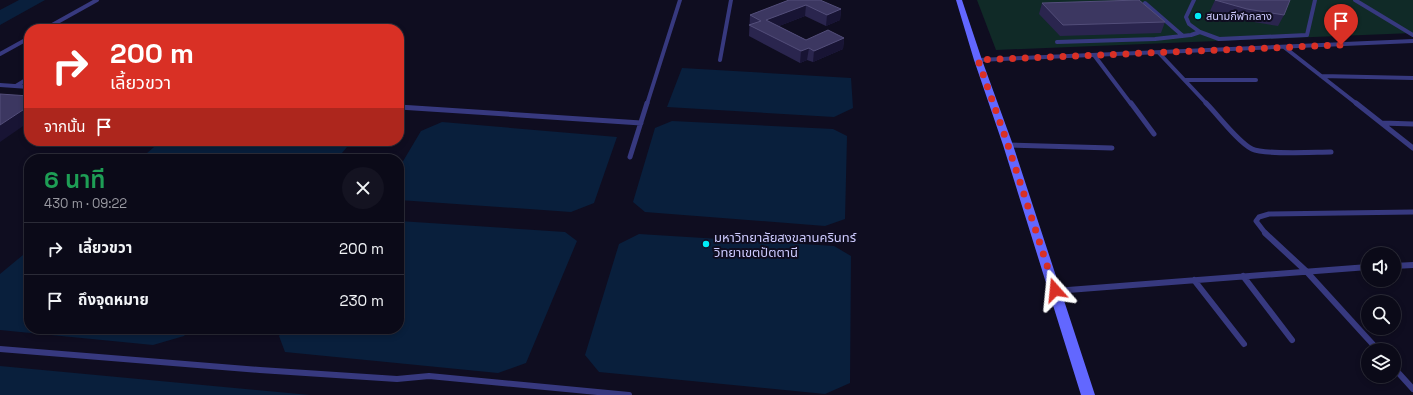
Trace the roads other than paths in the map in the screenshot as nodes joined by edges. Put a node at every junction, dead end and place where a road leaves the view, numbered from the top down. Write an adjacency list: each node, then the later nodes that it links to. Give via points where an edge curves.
1 (96, 0): 9 (lane)
2 (680, 0): 31 (lane)
3 (731, 0): 20 (lane)
4 (959, 0): 21 (street)
5 (1194, 0): 10 (lane, via 1187,12 1186,20)
6 (1315, 0): 10 (lane, via 1307,35 1226,39)
7 (1355, 0): 11 (lane)
8 (1145, 3): 12 (lane)
9 (54, 24)
10 (1200, 32): 12 (lane)
11 (1413, 35)
12 (1183, 36): 15 (lane)
13 (24, 41): 18 (lane)
14 (1413, 41): 16 (street)
15 (1057, 42)
16 (1284, 47): 17 (street); 22 (lane)
17 (1159, 53): 19 (street); 24 (lane)
18 (0, 54)
19 (1094, 55): 21 (street); 34 (lane)
20 (720, 60)
21 (978, 60): 35 (street)
22 (1321, 76): 23 (lane); 32 (lane)
23 (1413, 78)
24 (1185, 80): 25 (lane); 38 (lane, via 1252,149 1264,152)
25 (1256, 80)
26 (24, 81): 28 (lane)
27 (0, 85): 28 (lane)
28 (15, 86): 29 (lane)
29 (24, 87)
30 (404, 107): 31 (lane)
31 (641, 123): 39 (lane)
32 (1382, 123): 33 (lane); 37 (lane)
33 (1413, 124)
34 (1154, 134)
35 (1008, 145): 36 (lane); 47 (street)
36 (1112, 148)
37 (1413, 148)
38 (1331, 152)
39 (630, 157)
40 (1413, 212): 44 (lane, via 1259,216 1256,221 1261,229)
41 (1413, 265): 42 (lane)
42 (1401, 266)
43 (1361, 267): 44 (lane)
44 (1306, 271): 45 (lane); 49 (lane)
45 (1243, 276): 46 (lane); 48 (lane)
46 (1194, 280): 47 (lane); 50 (lane)
47 (1055, 290): 55 (street)
48 (1292, 340)
49 (1372, 343)
50 (1244, 344)
51 (0, 349): 54 (lane, via 397,379 429,376)
52 (1401, 376): 53 (lane)
53 (1413, 389)
54 (629, 395)
55 (1088, 395)

